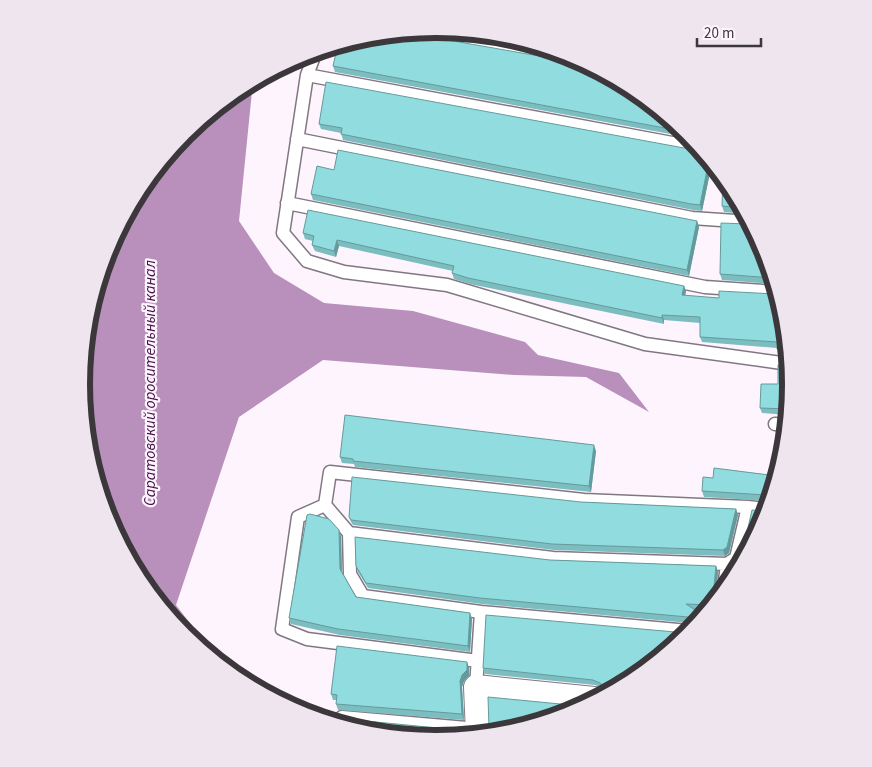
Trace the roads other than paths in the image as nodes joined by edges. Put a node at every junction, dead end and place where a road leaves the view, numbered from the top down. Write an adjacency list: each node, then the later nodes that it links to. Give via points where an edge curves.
1 (452, 38): 2 (lane)
2 (537, 53)
3 (312, 61): 4 (lane)
4 (307, 75): 5 (lane); 6 (lane)
5 (297, 139): 7 (lane); 8 (lane, via 692,218)
6 (687, 146)
7 (287, 203): 9 (lane, via 705,286); 10 (lane, via 283,234 307,261 344,272 447,285 645,344)
8 (741, 221)
9 (769, 291)
10 (781, 363)
11 (325, 505): 12 (lane, via 330,472 584,500); 14 (lane); 19 (lane, via 298,517 282,629 307,639)
12 (748, 507): 13 (lane); 15 (lane)
13 (759, 508)
14 (349, 533): 16 (lane, via 553,558); 17 (lane, via 350,574 364,596)
15 (736, 558)
16 (735, 560)
17 (481, 612): 18 (lane); 19 (lane)
18 (679, 630)
19 (478, 661): 20 (lane)
20 (476, 687): 21 (street); 23 (street)
21 (581, 698)
22 (343, 717): 24 (lane)
23 (478, 727)
24 (459, 729)

